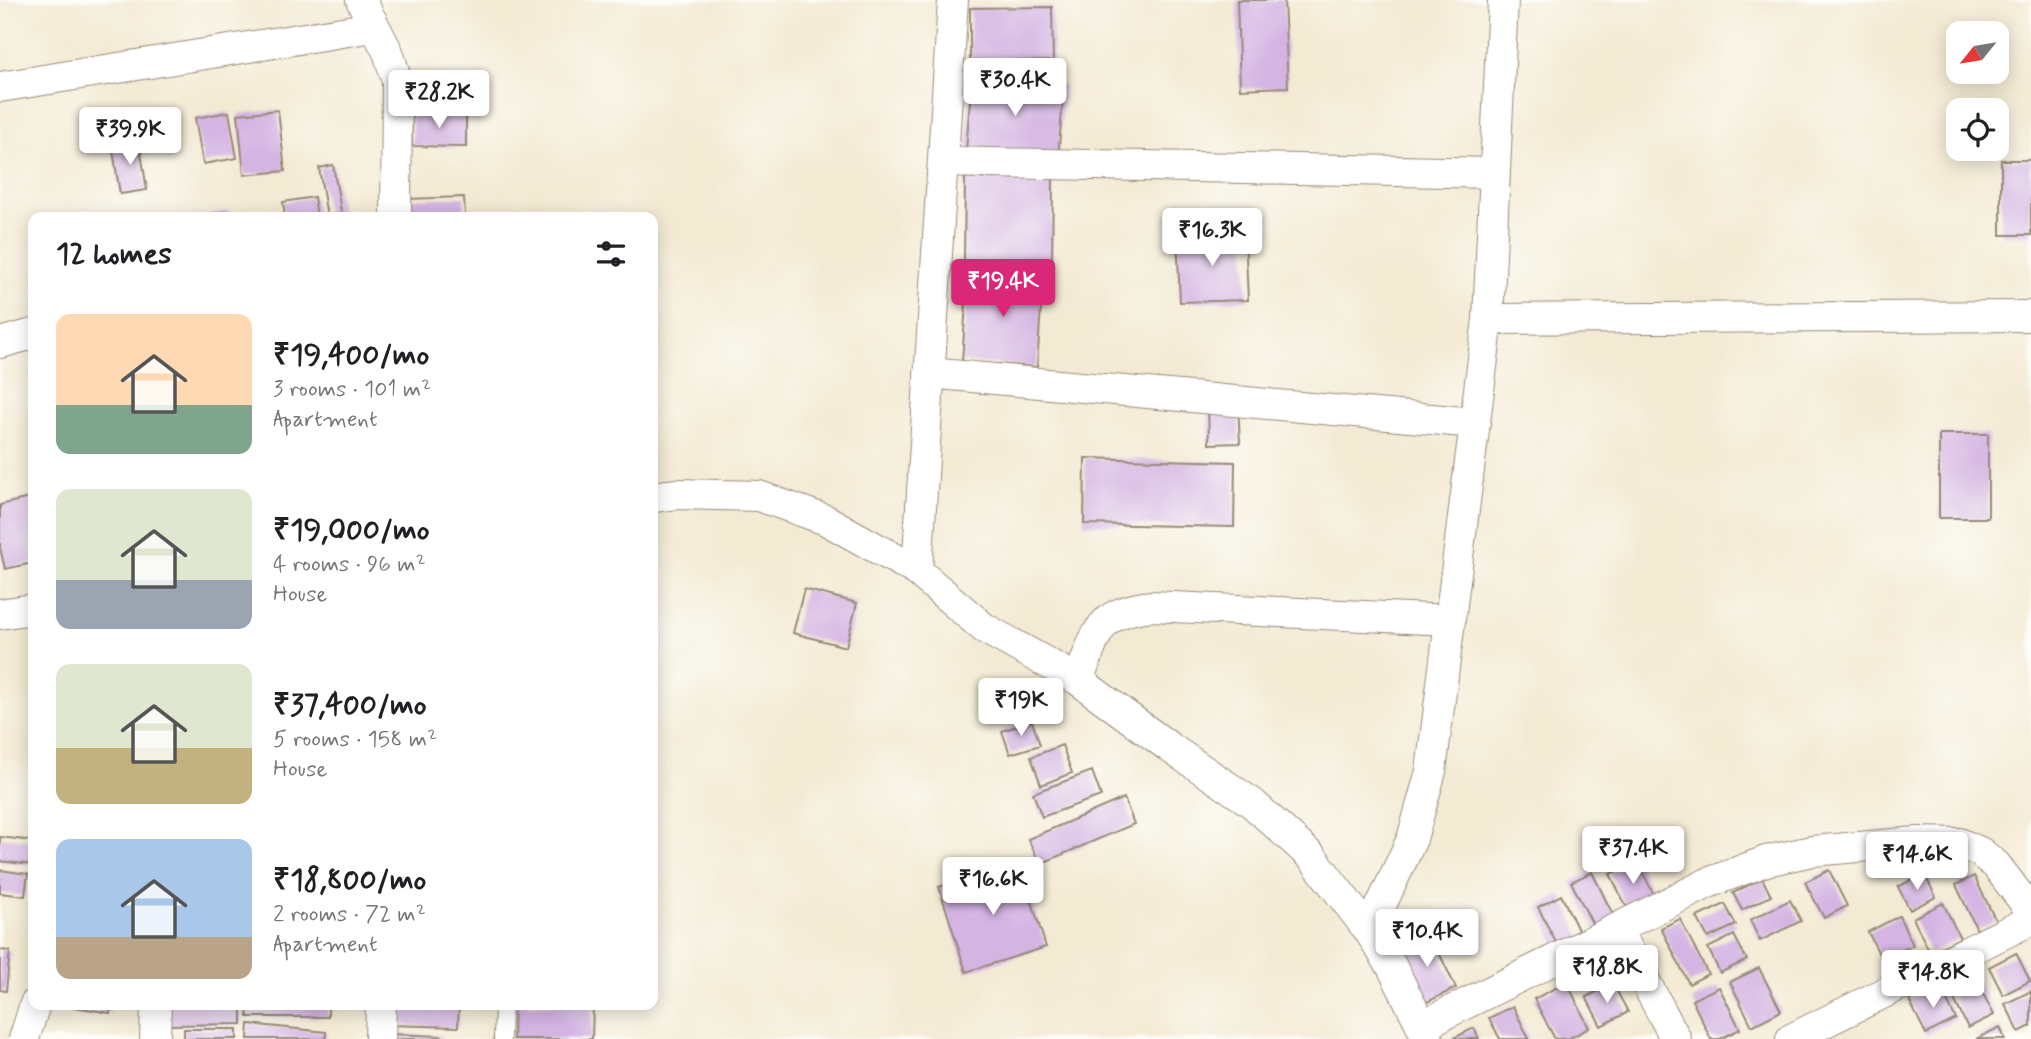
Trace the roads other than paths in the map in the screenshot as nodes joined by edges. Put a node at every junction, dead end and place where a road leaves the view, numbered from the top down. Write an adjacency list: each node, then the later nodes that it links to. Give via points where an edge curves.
1 (953, 0): 5 (street)
2 (1503, 0): 6 (street)
3 (367, 13): 4 (street); 7 (street, via 397,81)
4 (0, 87)
5 (943, 162): 6 (street); 12 (street)
6 (1495, 173): 9 (street)
7 (396, 212)
8 (2031, 316): 9 (street)
9 (1488, 318): 13 (street)
10 (28, 335): 11 (street)
11 (0, 343)
12 (929, 373): 13 (street); 15 (street)
13 (1475, 423): 18 (street)
14 (658, 497): 15 (street, via 759,496 826,520)
15 (917, 571): 19 (street, via 984,628)
16 (28, 610): 17 (street)
17 (0, 614)
18 (1450, 620): 19 (street, via 1153,606 1125,609 1099,628); 23 (street, via 1431,771 1412,839)
19 (1078, 680): 23 (street, via 1252,803 1312,856)
20 (2031, 911): 22 (street, via 1996,865 1980,852 1959,843 1917,842 1812,851 1766,861 1708,883)
21 (2031, 919): 34 (street)
22 (1617, 929): 28 (street); 33 (street)
23 (1369, 931): 28 (street)
24 (33, 1010): 29 (street)
25 (156, 1010): 30 (street)
26 (381, 1010): 31 (street)
27 (503, 1010): 32 (lane)
28 (1425, 1032)
29 (24, 1039)
30 (155, 1039)
31 (380, 1039)
32 (502, 1039)
33 (1676, 1039)
34 (1791, 1039)

